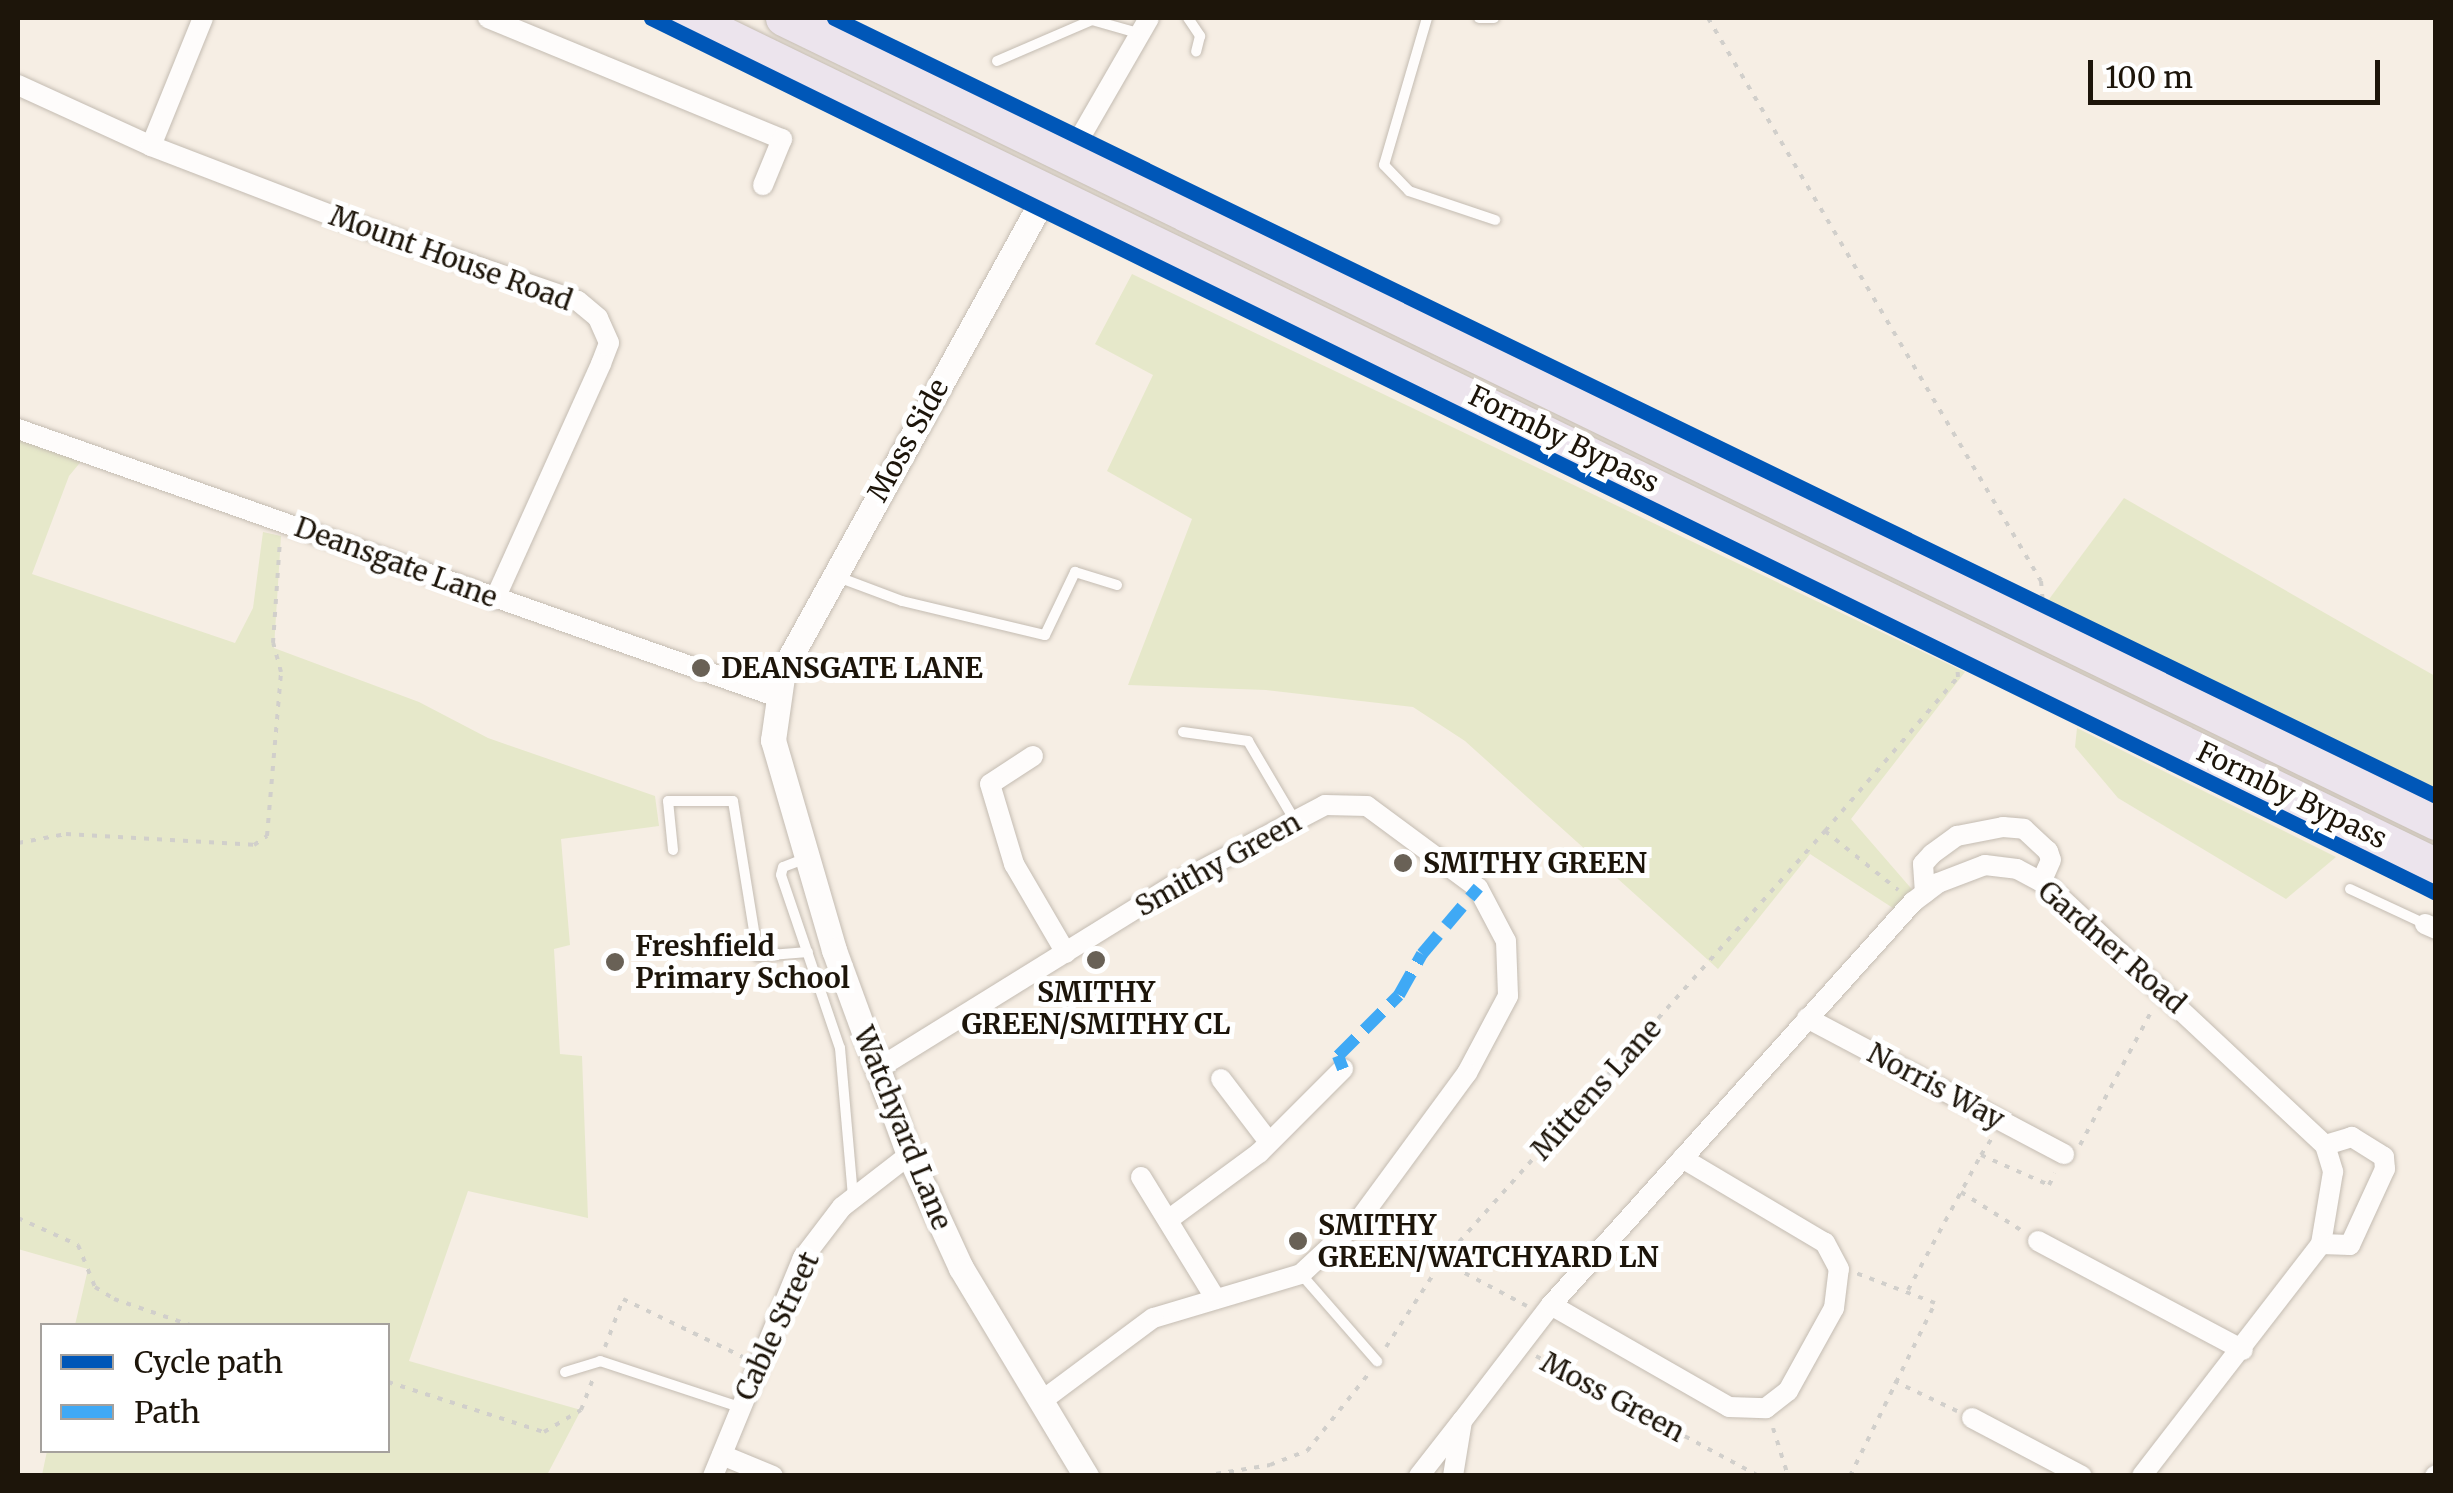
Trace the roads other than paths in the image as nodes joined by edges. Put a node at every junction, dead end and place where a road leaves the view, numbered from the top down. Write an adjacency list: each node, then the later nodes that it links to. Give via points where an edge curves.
1 (204, 18): 13 (street)
2 (488, 18): 15 (street, via 782,139)
3 (690, 18): 16 (highway, Formby Bypass)
4 (783, 18): 14 (highway, Formby Bypass)
5 (1188, 18): 10 (lane, via 1200,36)
6 (1427, 18): 17 (lane, via 1384,165 1409,192)
7 (1479, 18): 8 (lane)
8 (1494, 18)
9 (1145, 22): 11 (lane, via 1092,20); 14 (street)
10 (1196, 52)
11 (996, 61)
12 (18, 85): 13 (street, Mount House Road)
13 (151, 146): 21 (street, Mount House Road, via 578,301 598,318 609,344 602,364)
14 (1070, 155): 26 (highway, Formby Bypass)
15 (763, 184)
16 (1048, 188): 19 (street, Moss Side); 29 (highway, Formby Bypass)
17 (1495, 220)
18 (18, 429): 21 (street, Deansgate Lane)
19 (835, 576): 20 (lane, via 902,601 1045,635 1075,572); 22 (street, Moss Side)
20 (1117, 585)
21 (495, 599): 22 (street, Deansgate Lane)
22 (775, 696): 28 (street, Watchyard Lane, via 773,740)
23 (1183, 732): 25 (lane, via 1248,740)
24 (1034, 756): 35 (street, via 990,784 1014,864)
25 (1294, 818): 35 (street, Smithy Green); 50 (street, Smithy Green, via 1325,805 1367,806 1478,888 1506,940 1508,996 1467,1073 1360,1220)
26 (2436, 822)
27 (674, 850): 34 (lane, via 668,801 732,801 758,956)
28 (805, 859): 34 (lane, via 783,867 781,875); 37 (street, Watchyard Lane)
29 (2436, 866)
30 (2041, 882): 32 (street, Gardner Road, via 2018,869 1984,864); 32 (street, via 2052,860 2036,837 2024,829 1991,828 1957,836 1932,854 1923,864); 41 (street, Gardner Road)
31 (2350, 890): 33 (lane)
32 (1919, 898): 36 (street, Gardner Road)
33 (2430, 927)
34 (808, 952): 46 (lane, via 840,1048)
35 (1066, 953): 37 (street, Smithy Green)
36 (1807, 1018): 42 (street, Norris Way); 44 (street, Gardner Road)
37 (877, 1069): 43 (street, Watchyard Lane)
38 (1342, 1069): 40 (street)
39 (1221, 1079): 40 (street)
40 (1269, 1142): 47 (street)
41 (2325, 1145): 49 (street, via 2333,1172); 49 (street, via 2352,1137 2384,1157 2385,1168 2350,1245)
42 (2064, 1154)
43 (909, 1155): 46 (street, Cable Street); 56 (street, Watchyard Lane, via 970,1284)
44 (1682, 1158): 52 (street, Gardner Road); 52 (street, via 1826,1242 1838,1269 1834,1308 1788,1391 1766,1408 1729,1407)
45 (1141, 1176): 47 (street)
46 (853, 1197): 57 (street, Cable Street, via 803,1258)
47 (1168, 1220): 51 (street)
48 (2038, 1240): 53 (street)
49 (2321, 1244): 53 (street)
50 (1301, 1274): 51 (street, Smithy Green); 54 (lane)
51 (1214, 1296): 56 (street, Smithy Green, via 1153,1318)
52 (1547, 1310): 59 (street, Gardner Road)
53 (2242, 1350): 66 (street)
54 (1376, 1362)
55 (566, 1372): 57 (lane, via 600,1361)
56 (1043, 1400): 62 (street, Watchyard Lane)
57 (739, 1407): 60 (street, Cable Street)
58 (1972, 1418): 65 (street)
59 (1462, 1421): 63 (street, Gardner Road); 64 (street, Gardner Road)
60 (718, 1466): 61 (street)
61 (773, 1476)
62 (1086, 1476)
63 (1419, 1476)
64 (1453, 1476)
65 (2082, 1476)
66 (2142, 1476)

